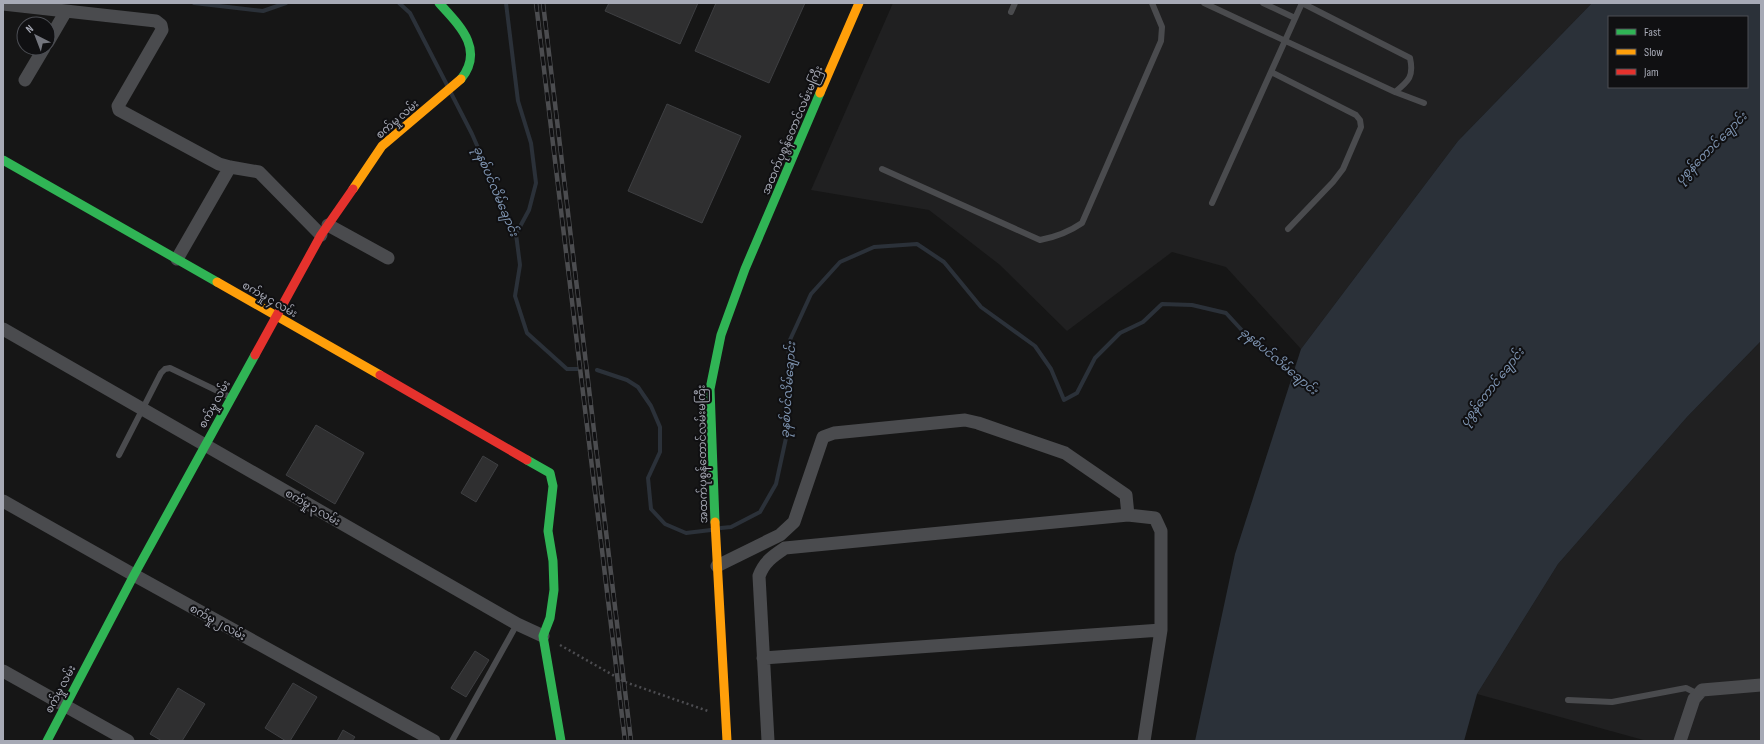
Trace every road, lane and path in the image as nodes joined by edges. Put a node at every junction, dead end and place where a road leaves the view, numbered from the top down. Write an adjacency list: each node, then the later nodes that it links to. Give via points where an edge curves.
1 (439, 3): 24 (street, စက်မှု လမ်း, via 469,41 473,54 470,67 461,79 382,146)
2 (859, 3): 35 (street, အထက်ပုစွန်တောင်လမ်းမကြီး, via 745,269 721,334 710,389)
3 (1014, 3): 10 (lane)
4 (1152, 3): 21 (lane, via 1162,28 1161,41 1082,223 1072,230 1040,240)
5 (1204, 3): 13 (lane)
6 (1263, 3): 11 (lane)
7 (1302, 3): 11 (lane); 17 (lane, via 1410,58 1413,70 1410,78)
8 (3, 4): 9 (street)
9 (66, 11): 12 (street); 20 (street, via 156,22 161,25 162,30 118,106 119,110)
10 (1011, 12)
11 (1296, 18): 13 (lane)
12 (56, 28)
13 (1286, 40): 15 (lane); 17 (lane)
14 (39, 56): 16 (street)
15 (1271, 72): 22 (lane); 23 (lane, via 1356,115 1361,127 1343,169)
16 (25, 80)
17 (1395, 92): 18 (lane)
18 (1424, 103)
19 (3, 160): 26 (street, စက်မှု ၄ လမ်း)
20 (230, 168): 24 (street, via 259,172); 26 (street)
21 (882, 169)
22 (1212, 203)
23 (1288, 229)
24 (325, 230): 25 (street); 27 (street, စက်မှု လမ်း)
25 (388, 258)
26 (177, 259): 27 (street, စက်မှု ၄ လမ်း)
27 (276, 316): 29 (street, စက်မှု လမ်း); 39 (street, စက်မှု ၄ လမ်း, via 550,473 553,484 548,530 553,561 554,594 550,622)
28 (3, 329): 30 (street, စက်မှု ၃ လမ်း)
29 (231, 398): 30 (lane, via 170,368 161,373); 31 (street, စက်မှု လမ်း)
30 (143, 408): 31 (street, စက်မှု ၃ လမ်း); 32 (lane)
31 (206, 445): 36 (street, စက်မှု လမ်း); 37 (street, စက်မှု ၃ လမ်း)
32 (119, 455)
33 (3, 501): 36 (street, စက်မှု ၂ လမ်း)
34 (1128, 515): 35 (street, via 1126,494 1065,453 978,423 965,420 834,433 823,437 794,522 780,535); 38 (street, via 1154,518 1161,531); 40 (street, via 785,548 762,567 759,576)
35 (717, 566): 46 (street, အထက်ပုစွန်တောင်လမ်းမကြီး)
36 (134, 576): 45 (street, စက်မှု လမ်း); 49 (street, စက်မှု ၂ လမ်း)
37 (517, 624): 39 (street, စက်မှု ၃ လမ်း); 50 (lane)
38 (1161, 630): 40 (street); 54 (street)
39 (543, 636): 46 (path, via 624,682); 51 (street)
40 (763, 658): 53 (street)
41 (3, 671): 45 (street)
42 (1761, 685): 43 (street, via 1702,690)
43 (1698, 694): 44 (lane, via 1686,688 1612,702); 55 (street)
44 (1568, 700)
45 (65, 706): 47 (street, စက်မှု လမ်း); 48 (street)
46 (726, 717): 52 (street, အထက်ပုစွန်တောင်လမ်းမကြီး)
47 (46, 741)
48 (128, 741)
49 (434, 741)
50 (452, 741)
51 (561, 741)
52 (727, 741)
53 (768, 741)
54 (1144, 741)
55 (1680, 741)

